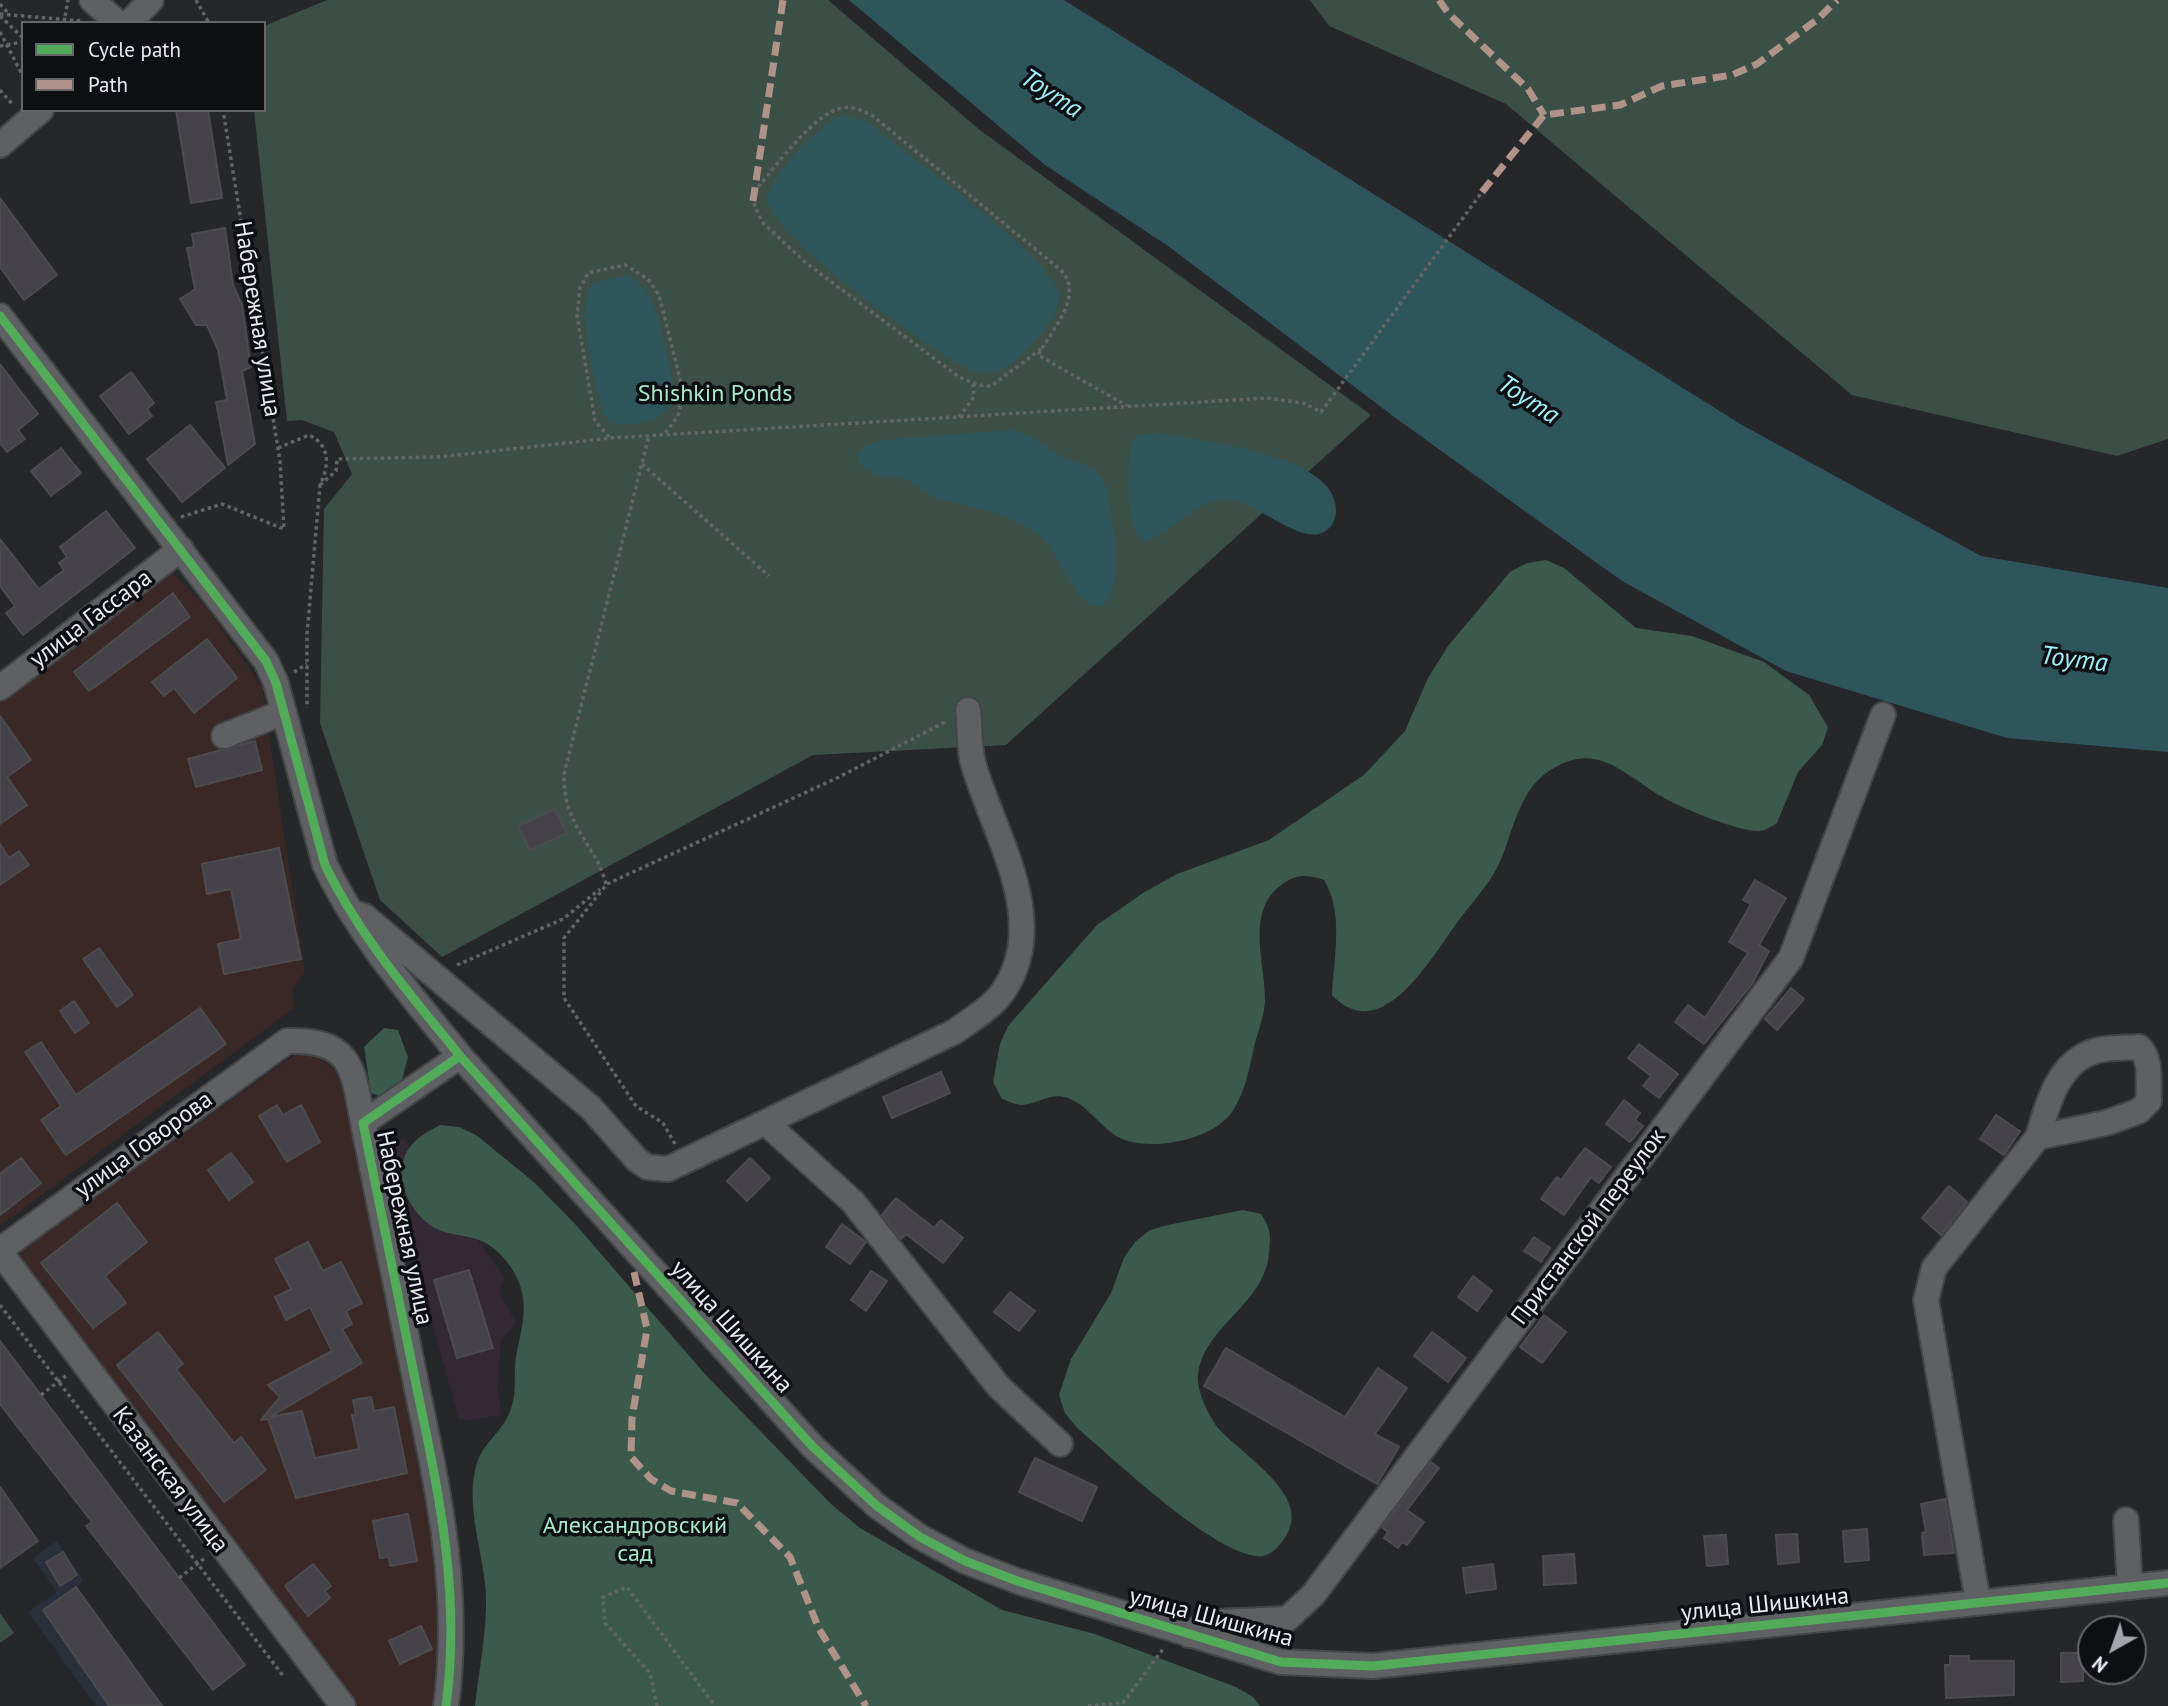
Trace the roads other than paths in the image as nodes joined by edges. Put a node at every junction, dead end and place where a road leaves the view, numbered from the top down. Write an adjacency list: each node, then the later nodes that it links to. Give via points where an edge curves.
1 (151, 0): 4 (street)
2 (91, 11): 3 (street)
3 (114, 21)
4 (130, 21)
5 (39, 112): 6 (street)
6 (0, 145)
7 (0, 316): 8 (street)
8 (181, 549): 9 (street, улица Гассара); 11 (street, via 266,661)
9 (0, 688)
10 (968, 710): 17 (street, via 972,761 1018,892 1023,950 1006,988 988,1008 954,1032)
11 (295, 715): 13 (street); 14 (street, via 325,865)
12 (1883, 715): 25 (street, Пристанской переулок, via 1791,958 1312,1595 1287,1619 1213,1622)
13 (225, 736)
14 (349, 912): 15 (street); 17 (street, via 364,916 591,1108 637,1160 657,1170)
15 (460, 1056): 16 (street, Набережная улица); 25 (street, улица Шишкина, via 813,1447 877,1506 965,1561)
16 (363, 1123): 19 (street, улица Говорова, via 355,1077 341,1053 318,1040 287,1041); 27 (street, Набережная улица, via 439,1495 452,1588)
17 (766, 1124): 20 (street, via 853,1202 999,1387)
18 (2038, 1137): 18 (street, via 2139,1111 2149,1101 2149,1065 2144,1052 2139,1047 2093,1051 2067,1070 2049,1096); 24 (street, via 1934,1268 1928,1284 1926,1300)
19 (0, 1251): 26 (street, Казанская улица)
20 (1060, 1444)
21 (2126, 1520): 23 (street)
22 (2168, 1583): 23 (street, улица Шишкина)
23 (2130, 1587): 24 (street, улица Шишкина)
24 (1978, 1602): 25 (street, улица Шишкина, via 1373,1666 1281,1662)
25 (1189, 1635)
26 (343, 1706)
27 (446, 1706)

